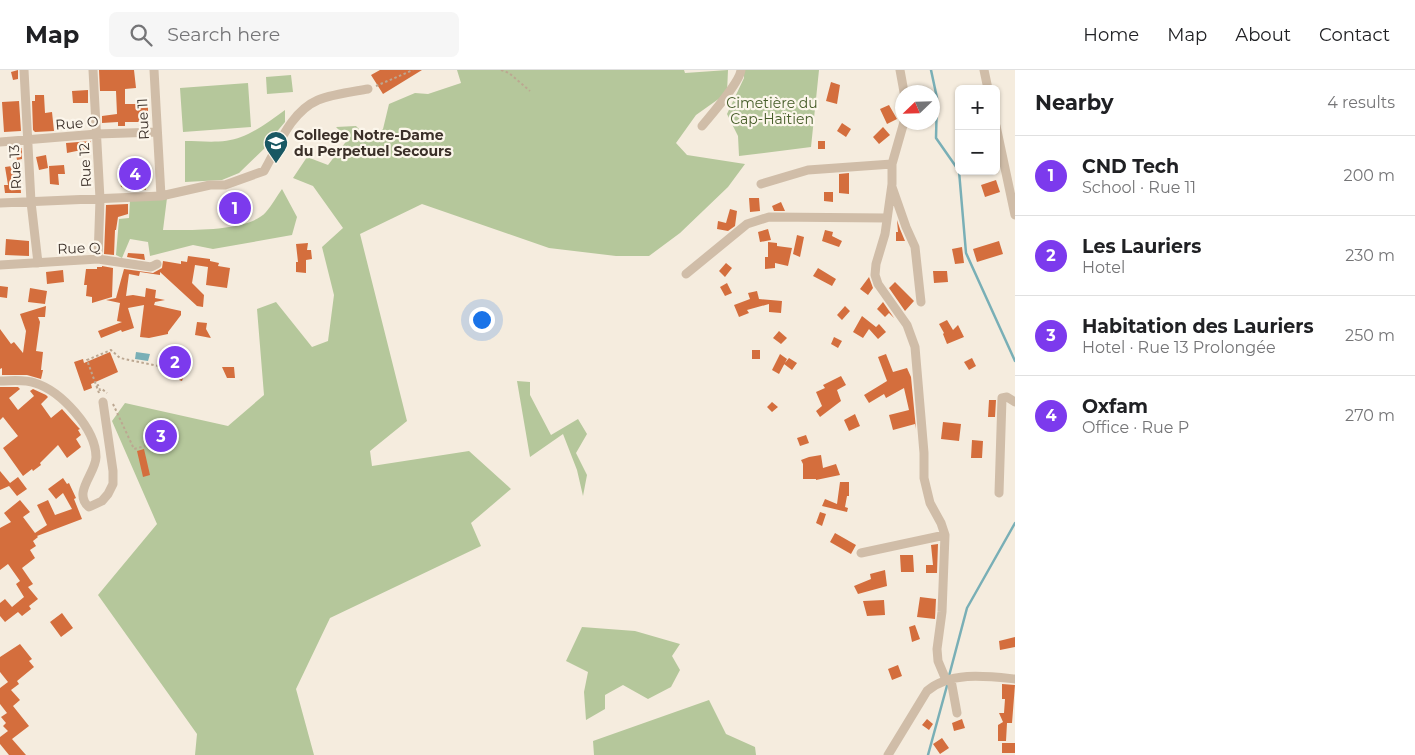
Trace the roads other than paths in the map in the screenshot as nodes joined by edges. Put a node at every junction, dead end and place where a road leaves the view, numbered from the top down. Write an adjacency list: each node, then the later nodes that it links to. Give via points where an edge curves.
1 (24, 70): 15 (street, Rue 13)
2 (93, 70): 14 (street, Rue 12)
3 (154, 70): 13 (street, Rue 11)
4 (741, 70): 10 (street)
5 (900, 70): 7 (street)
6 (984, 70): 8 (street)
7 (903, 85)
8 (987, 85)
9 (368, 89): 20 (street, via 317,100 305,109 287,128 264,170 225,185 210,185)
10 (702, 126)
11 (902, 130): 17 (street)
12 (997, 130): 24 (street)
13 (157, 132): 14 (street, Rue O); 20 (street, Rue 11)
14 (97, 134): 15 (street, Rue O); 21 (street, Rue 12)
15 (28, 141): 16 (street, Rue O); 22 (street, Rue 13)
16 (0, 142)
17 (892, 164): 18 (street, via 808,170); 19 (street)
18 (761, 184)
19 (892, 184): 25 (street); 31 (street, via 915,247)
20 (161, 196): 21 (street)
21 (100, 199): 22 (street); 26 (street, Rue 12)
22 (31, 202): 23 (street); 27 (street, Rue 13)
23 (0, 203)
24 (1015, 215)
25 (887, 218): 30 (street, via 769,217 758,220 747,224); 36 (street, via 874,275 907,325 915,347 924,478 930,503)
26 (98, 259): 27 (street, Rue Q); 28 (street, Rue Q, via 151,267)
27 (38, 263): 29 (street, Rue Q)
28 (157, 264)
29 (0, 266)
30 (686, 274)
31 (921, 302)
32 (0, 381): 33 (street, via 37,383 66,404 87,426 96,455 96,463 83,493 84,502 89,507 102,501 113,484)
33 (108, 400)
34 (1015, 402): 35 (street, via 1002,398)
35 (999, 493)
36 (945, 535): 37 (street); 39 (street, via 937,649 938,661)
37 (861, 553)
38 (1015, 679): 39 (street, via 980,676)
39 (948, 680): 40 (street); 41 (street, via 927,691)
40 (957, 713)
41 (888, 755)

